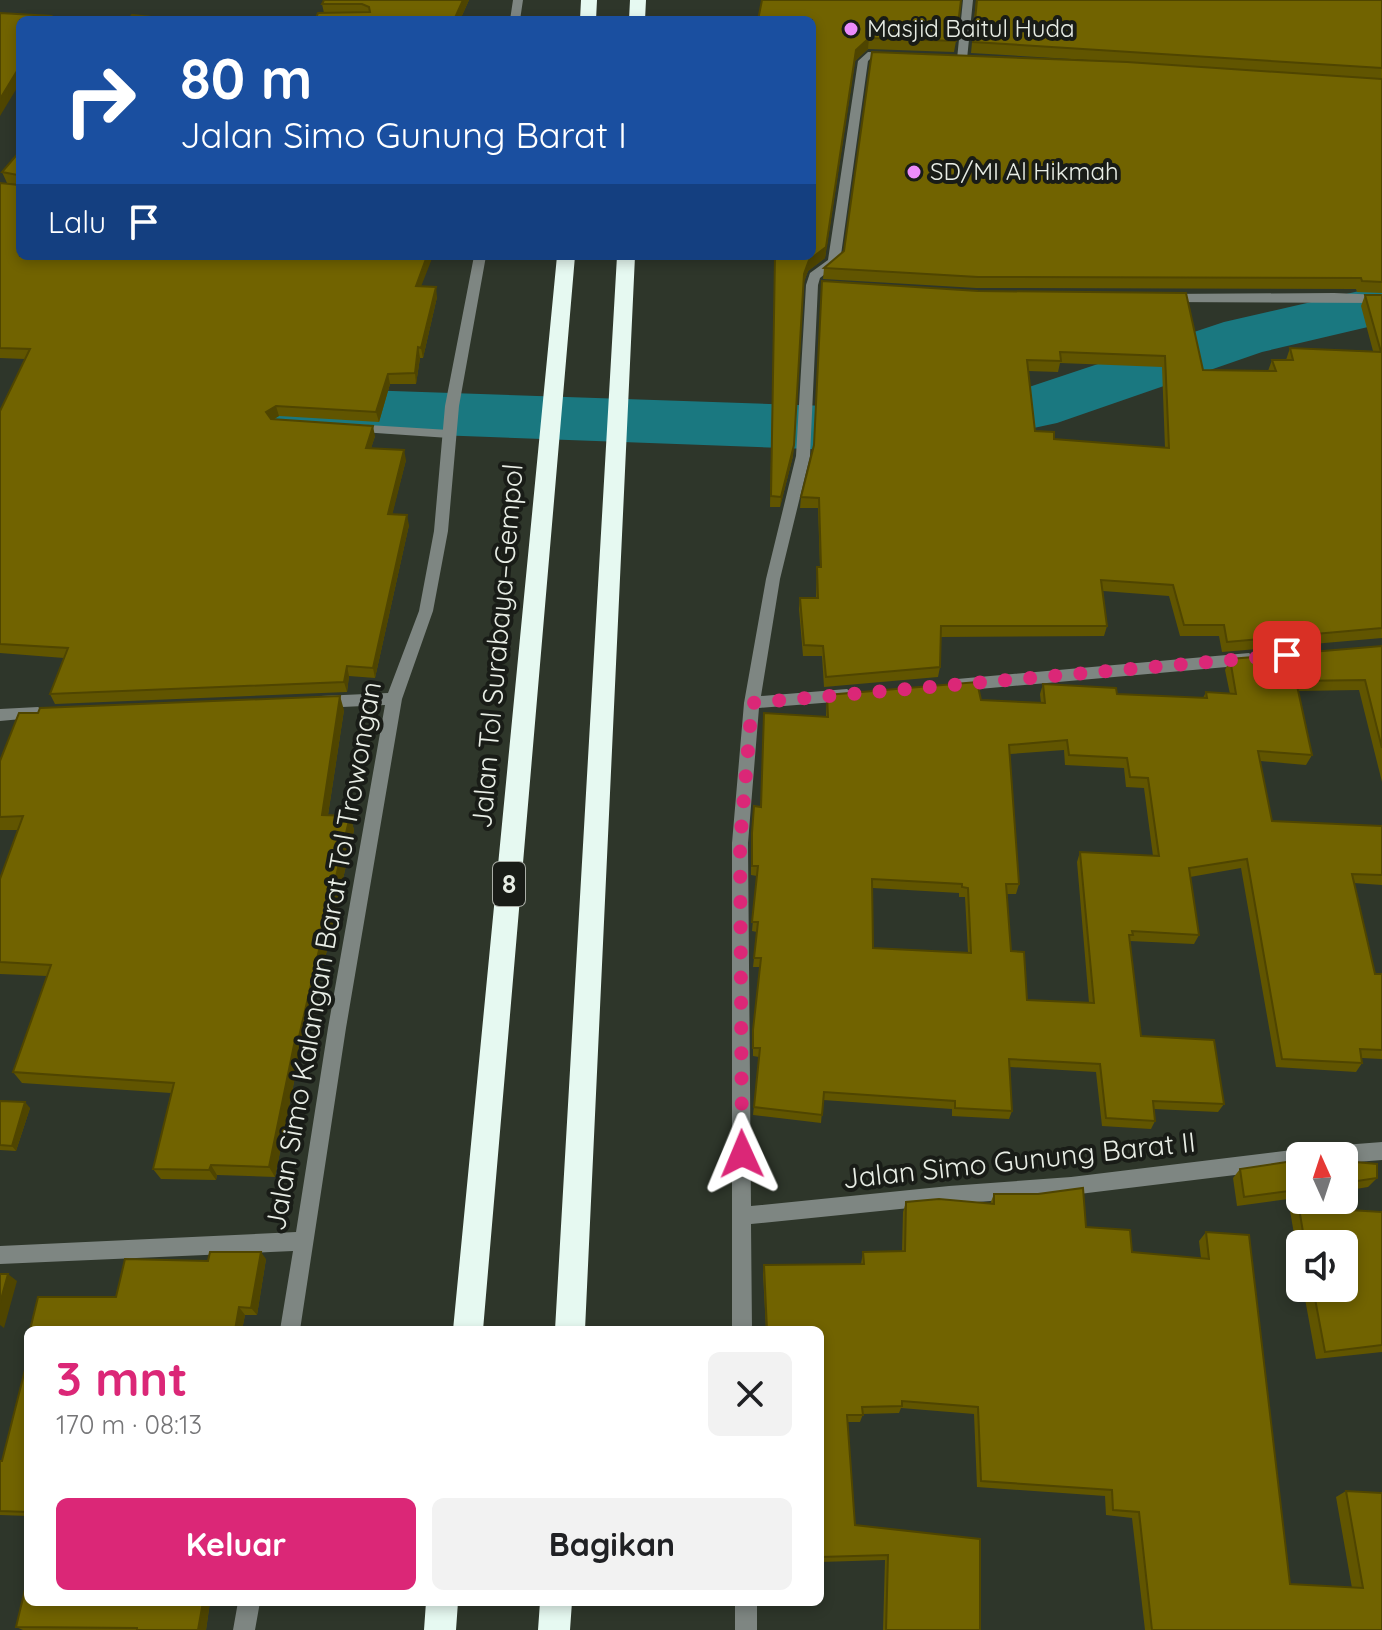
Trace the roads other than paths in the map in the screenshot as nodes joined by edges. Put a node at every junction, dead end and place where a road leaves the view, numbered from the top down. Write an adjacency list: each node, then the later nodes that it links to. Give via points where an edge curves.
1 (968, 0): 4 (street)
2 (900, 56): 9 (street, via 868,55 863,61 834,262 814,276)
3 (947, 58): 4 (street)
4 (962, 59): 5 (street)
5 (978, 59)
6 (479, 260): 14 (street, Jalan Simo Kalangan Barat Tol Trowongan)
7 (566, 260): 30 (highway, Jalan Tol Surabaya–Gempol / 8)
8 (626, 260): 31 (highway)
9 (812, 285): 10 (street); 20 (street, via 803,456 773,579)
10 (827, 286)
11 (1147, 298): 12 (street)
12 (1382, 299)
13 (341, 427): 14 (street)
14 (449, 432): 18 (street, Jalan Simo Kalangan Barat Tol Trowongan, via 441,531 426,611)
15 (1272, 657): 16 (street)
16 (941, 686)
17 (862, 694): 20 (street)
18 (394, 699): 19 (street); 27 (street, Jalan Simo Kalangan Barat Tol Trowongan)
19 (301, 703)
20 (752, 703): 26 (street, via 740,843)
21 (47, 713): 22 (street)
22 (0, 715)
23 (1382, 1151): 24 (street)
24 (1358, 1153)
25 (1286, 1160): 26 (street, Jalan Simo Gunung Barat II)
26 (743, 1216): 32 (street)
27 (303, 1241): 28 (street); 29 (street, Jalan Simo Kalangan Barat Tol Trowongan)
28 (0, 1255)
29 (291, 1326)
30 (468, 1326)
31 (570, 1326)
32 (742, 1326)
33 (248, 1606): 37 (street)
34 (442, 1606): 38 (highway)
35 (556, 1606): 39 (highway)
36 (746, 1606): 40 (street)
37 (244, 1630)
38 (440, 1630)
39 (554, 1630)
40 (746, 1630)

